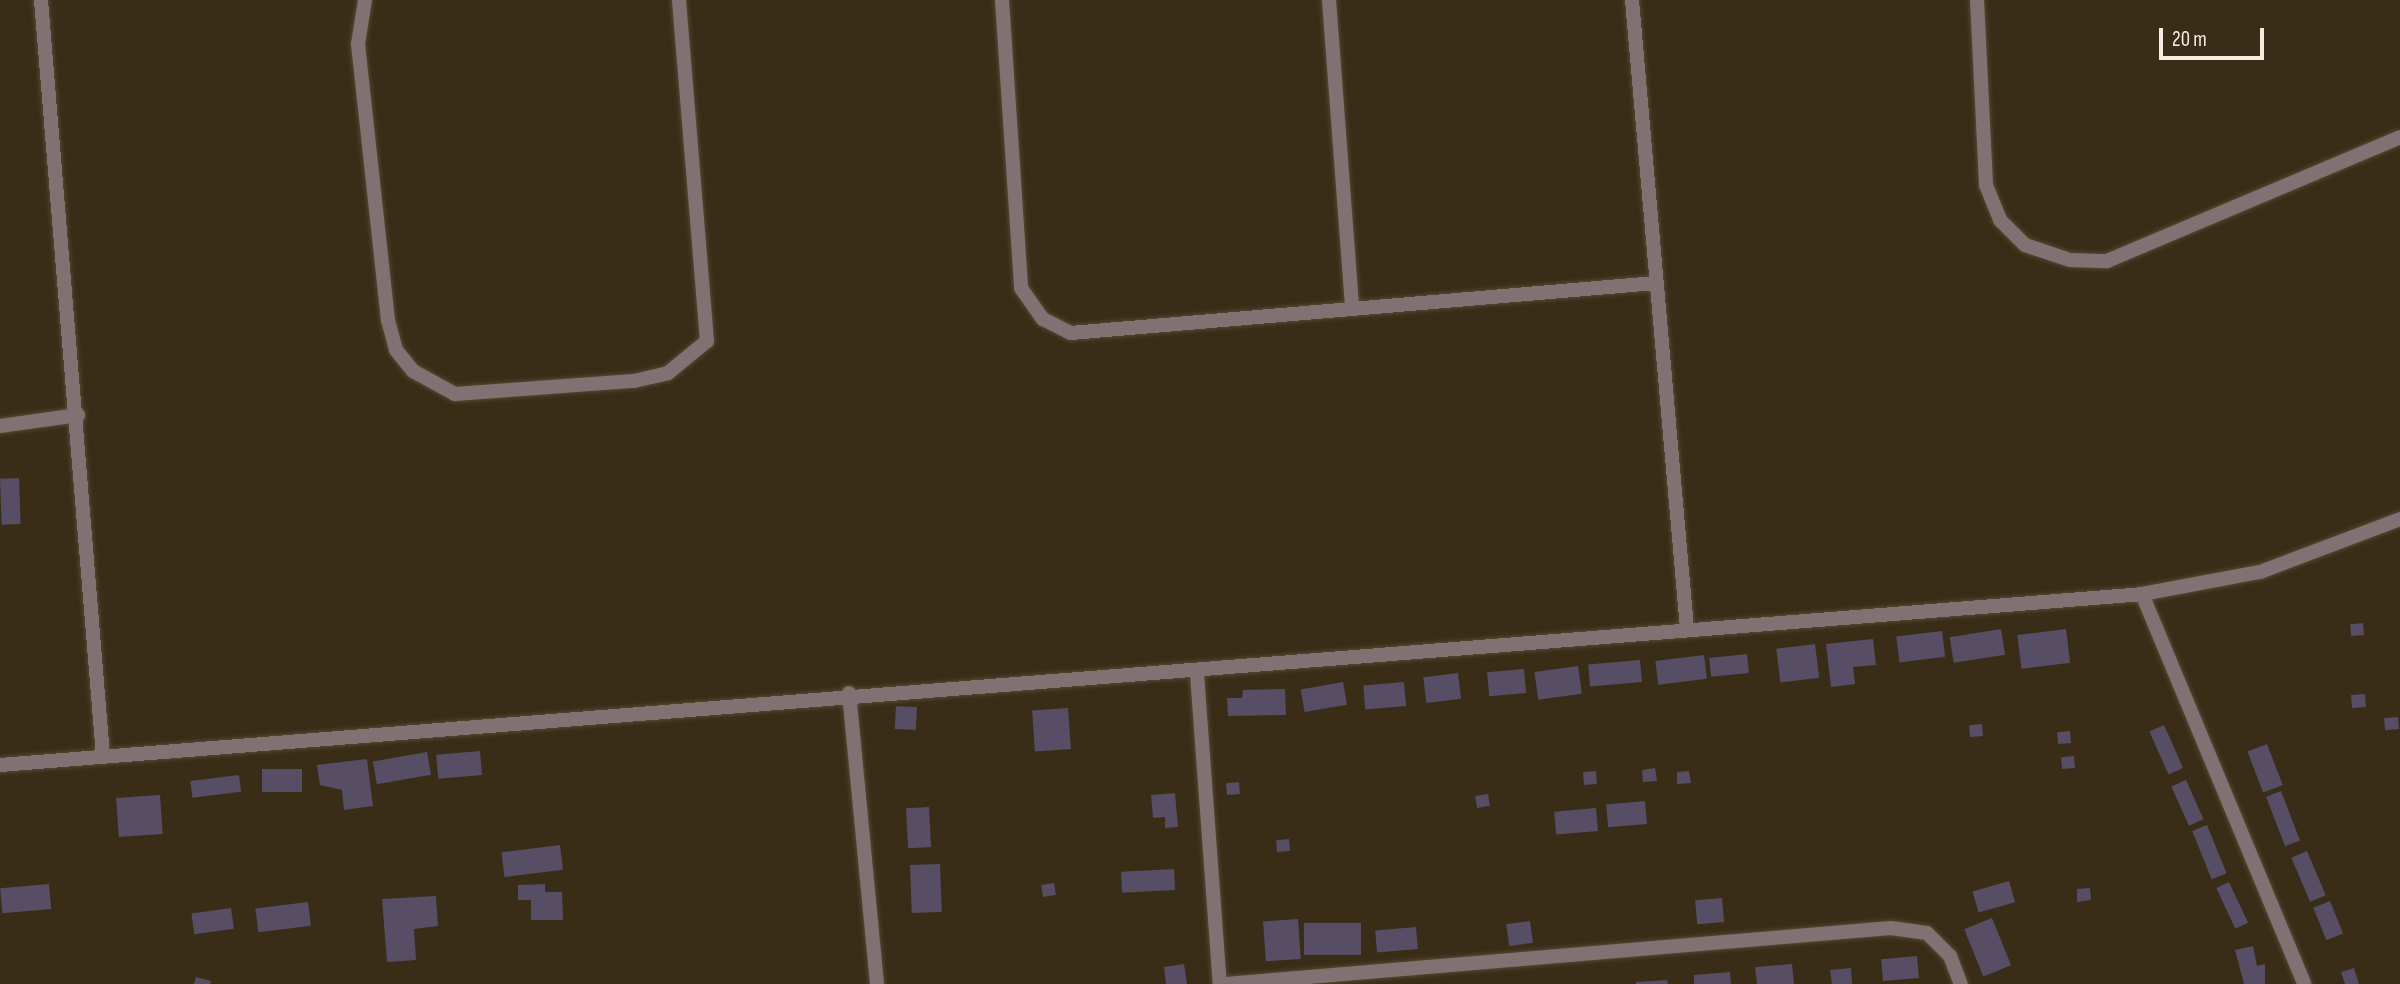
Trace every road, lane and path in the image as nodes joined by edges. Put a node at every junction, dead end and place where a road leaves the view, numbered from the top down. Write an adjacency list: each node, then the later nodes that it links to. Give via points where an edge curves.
1 (41, 0): 11 (street)
2 (365, 0): 3 (street, via 358,44 388,320 396,350 413,371 455,394 634,381 668,373 707,341)
3 (679, 0)
4 (1002, 0): 10 (street, via 1021,288 1043,319 1071,332)
5 (1329, 0): 10 (street)
6 (1632, 0): 9 (street)
7 (1977, 0): 8 (street, via 1986,185 2000,220 2025,245 2070,260 2107,261)
8 (2400, 137)
9 (1655, 283): 10 (street); 15 (street)
10 (1352, 308)
11 (78, 415): 12 (street); 18 (street)
12 (0, 426)
13 (2400, 519): 14 (street, via 2260,572)
14 (2141, 594): 15 (street); 24 (street)
15 (1687, 629): 16 (street)
16 (1198, 674): 17 (street); 21 (street)
17 (849, 693): 18 (street); 20 (street)
18 (103, 756): 19 (street)
19 (0, 765)
20 (877, 984)
21 (1220, 984)
22 (1226, 984): 23 (street, via 1891,928 1927,933 1950,956)
23 (1961, 984)
24 (2304, 984)

